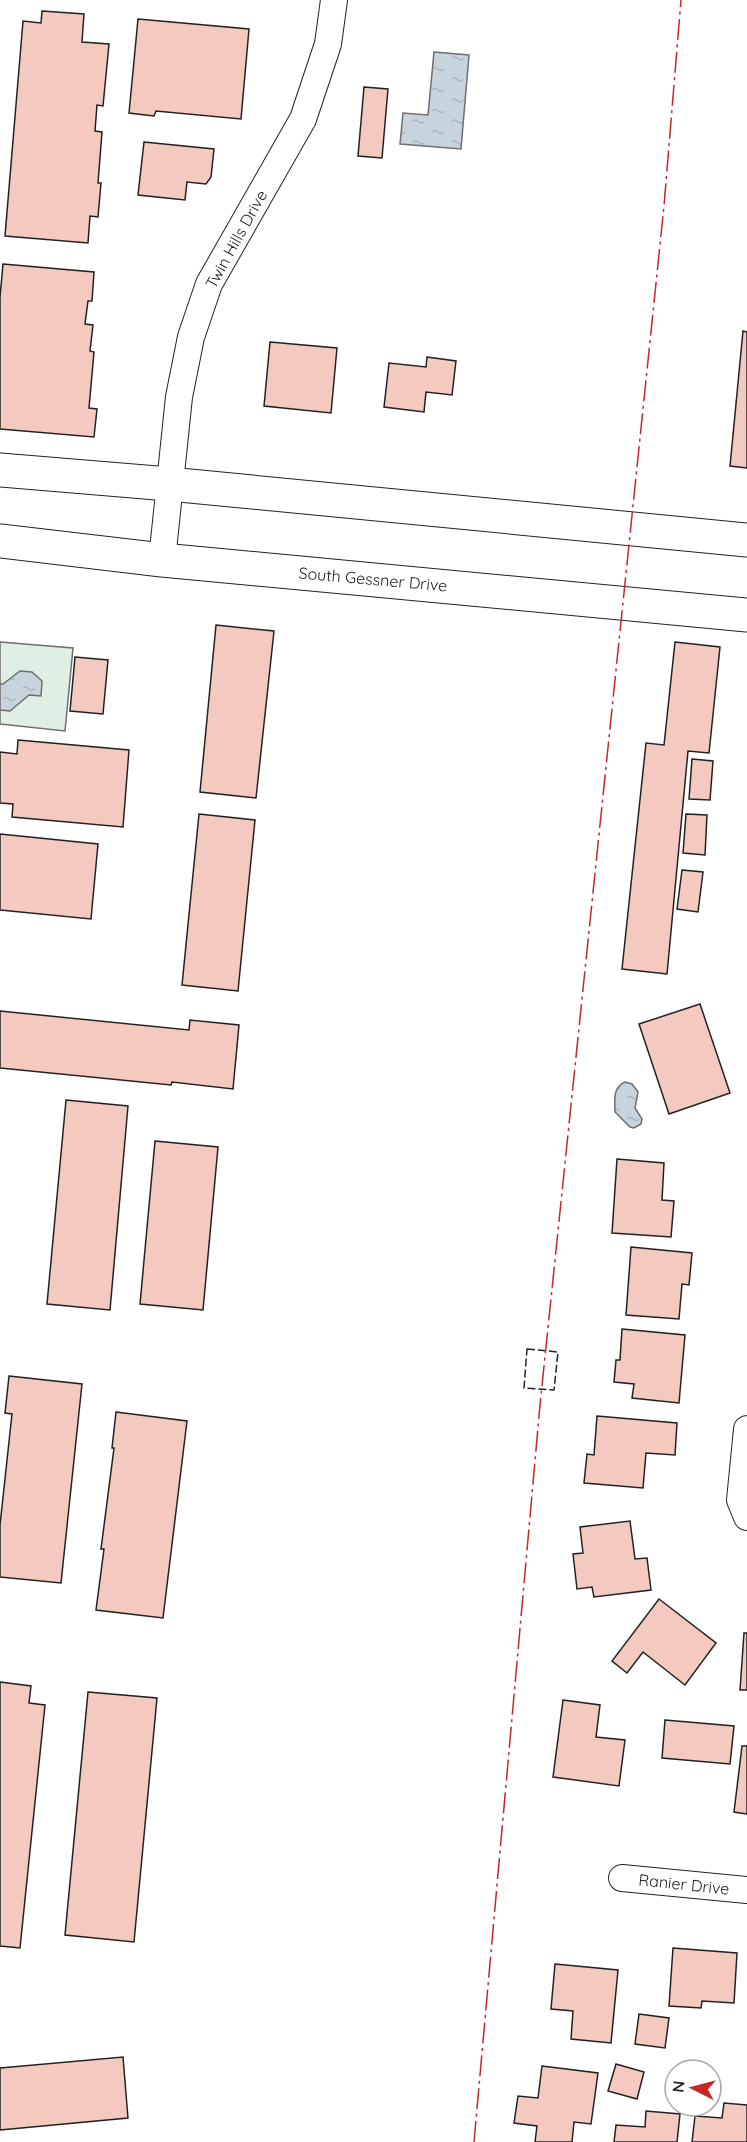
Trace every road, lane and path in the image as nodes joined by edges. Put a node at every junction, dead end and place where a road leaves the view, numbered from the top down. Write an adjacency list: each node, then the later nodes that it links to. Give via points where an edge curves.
1 (334, 0): 3 (street, Twin Hills Drive, via 328,44 303,119 209,284 191,338 178,398)
2 (0, 470): 3 (main road)
3 (169, 484): 4 (main road); 6 (street, Twin Hills Drive)
4 (747, 540)
5 (0, 541): 6 (main road, South Gessner Drive)
6 (162, 560): 7 (main road, South Gessner Drive)
7 (747, 615)
8 (747, 1429): 9 (street, via 740,1500)
9 (747, 1517)
10 (622, 1878): 11 (street, Ranier Drive)
11 (747, 1890)

